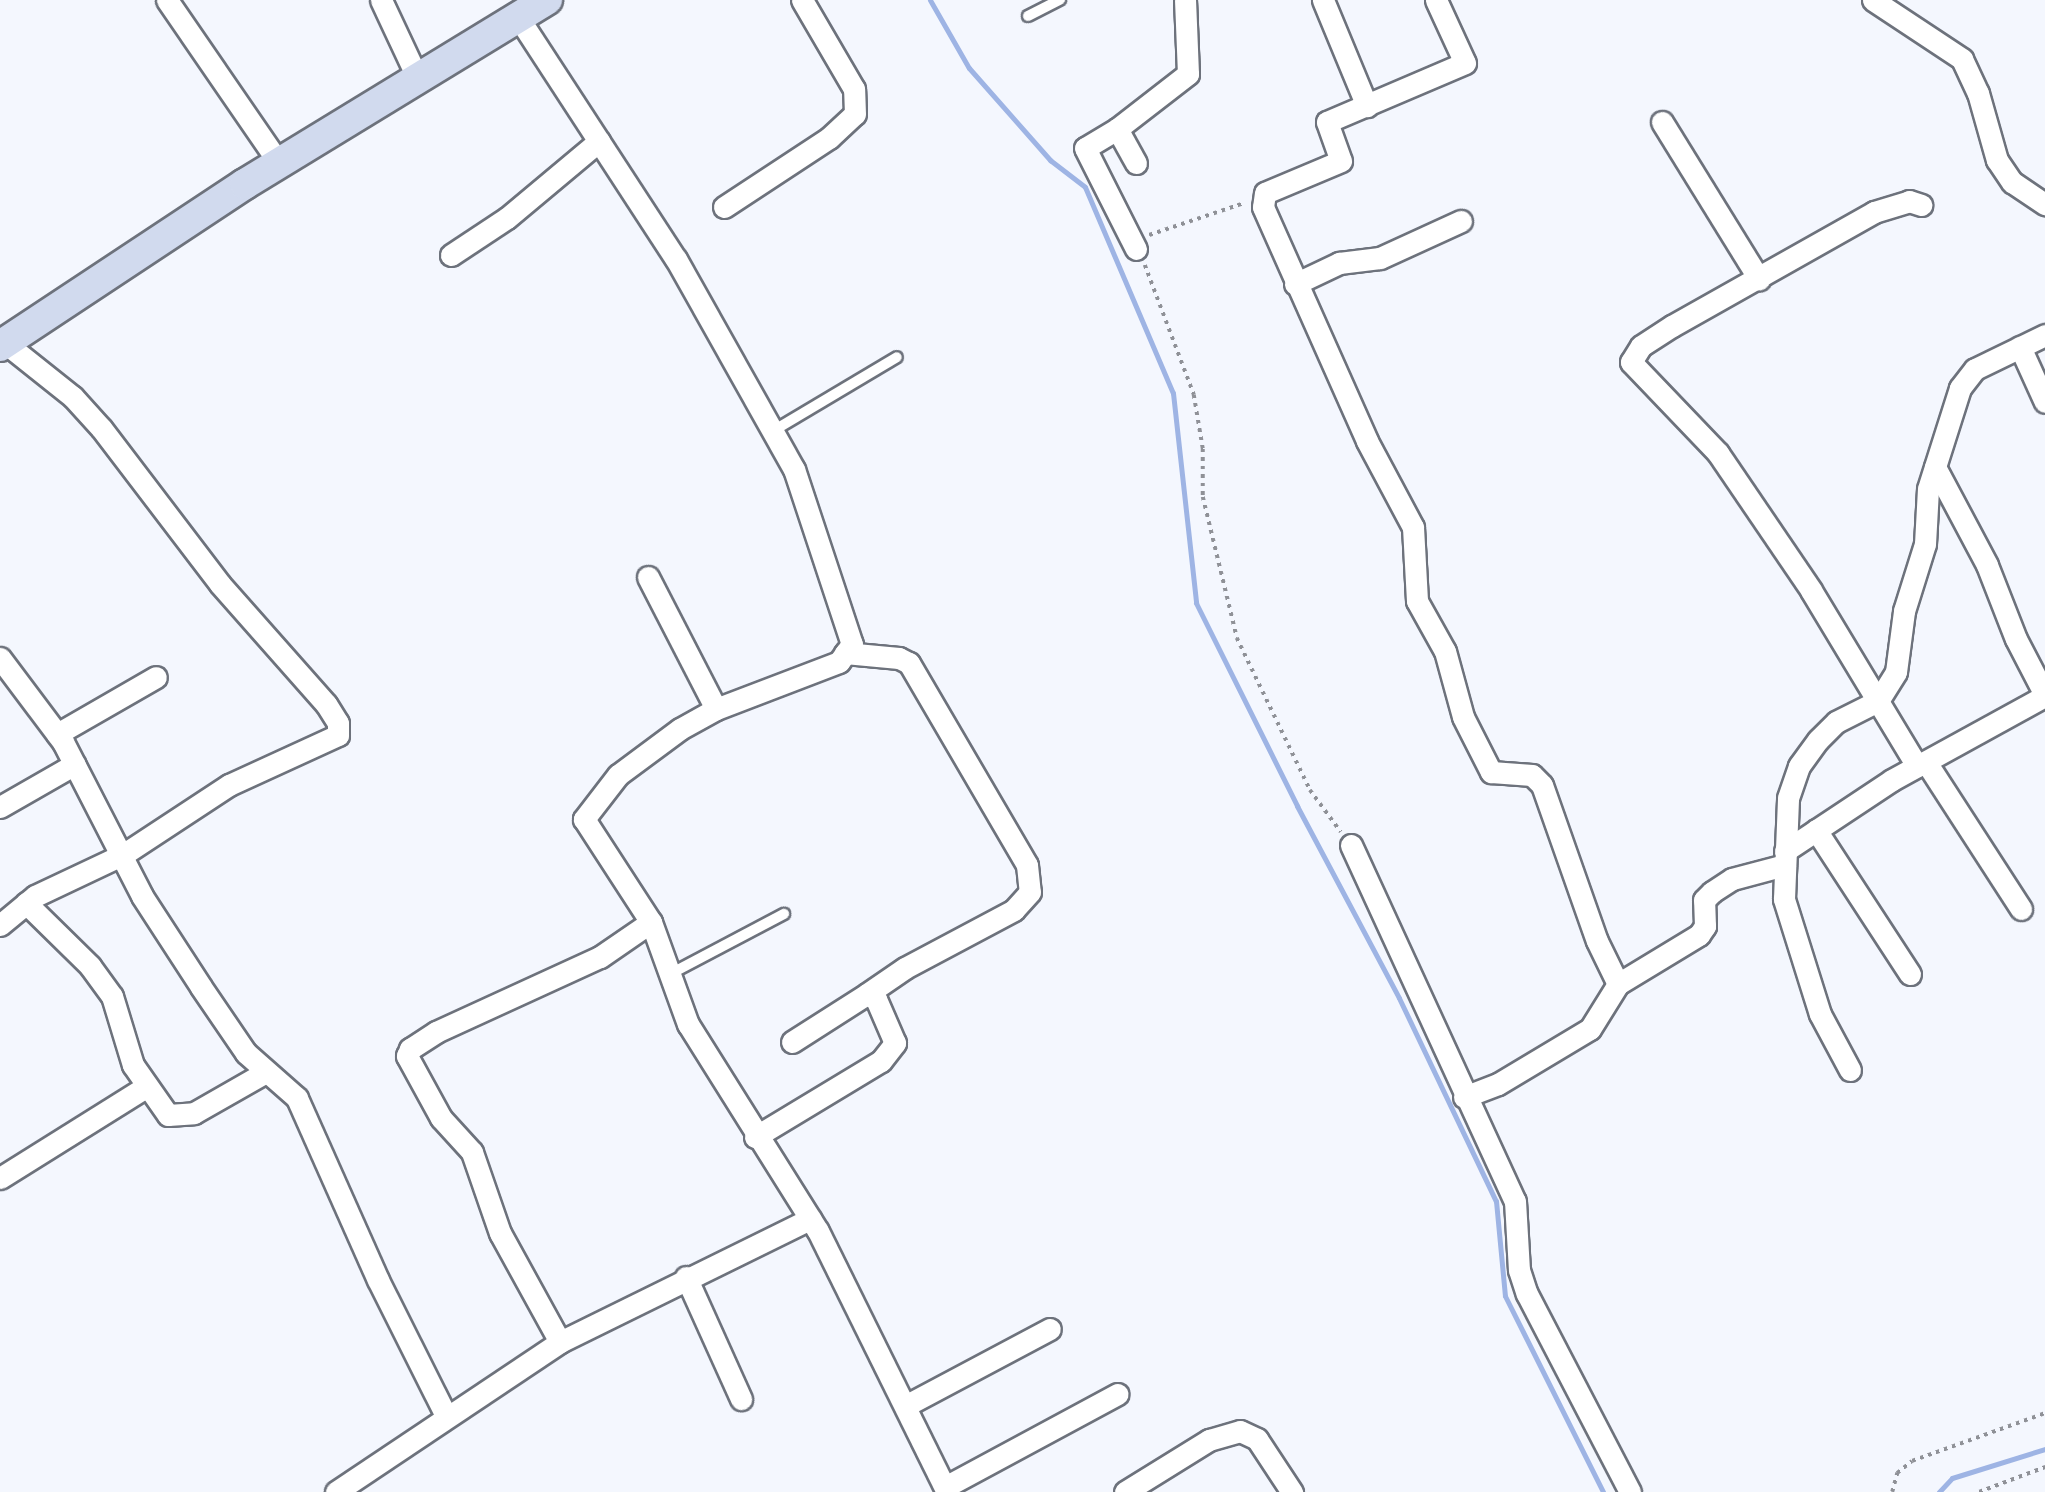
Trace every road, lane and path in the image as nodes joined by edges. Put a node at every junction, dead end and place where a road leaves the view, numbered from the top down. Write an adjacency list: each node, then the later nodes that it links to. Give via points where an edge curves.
1 (167, 0): 17 (street)
2 (381, 0): 12 (street)
3 (547, 0): 11 (street)
4 (802, 0): 22 (street, via 854,89 855,114 829,138)
5 (1060, 0): 10 (lane)
6 (1185, 0): 15 (street, via 1188,74)
7 (1323, 0): 13 (street)
8 (1436, 0): 13 (street, via 1465,62)
9 (1873, 0): 20 (street, via 1962,59 1978,93 1997,160 2012,182)
10 (1028, 16)
11 (518, 17): 12 (street); 16 (street)
12 (417, 77): 17 (street)
13 (1367, 106): 19 (street, via 1327,122 1341,160)
14 (1662, 122): 26 (street)
15 (1117, 129): 18 (street); 24 (street, via 1085,148)
16 (599, 141): 25 (street, via 507,218); 33 (street, via 676,260)
17 (279, 163): 29 (street)
18 (1136, 163)
19 (1265, 193): 24 (path, via 1218,215 1142,238); 27 (street, via 1263,207)
20 (2045, 204)
21 (1920, 205): 26 (street, via 1909,201 1874,212)
22 (724, 208)
23 (1461, 221): 27 (street, via 1380,258 1339,263)
24 (1136, 248): 47 (path, via 1194,395 1203,449 1203,497 1237,638 1310,790)
25 (451, 255)
26 (1759, 279): 40 (street, via 1641,346 1631,362 1718,453 1811,590)
27 (1294, 284): 57 (street, via 1413,527 1417,601 1445,651 1464,717 1485,762 1499,776 1532,775 1542,785 1597,941)
28 (2045, 335): 30 (street)
29 (2, 341): 48 (street, via 73,397 101,428 220,584 327,704 338,723 338,736 331,742 229,785)
30 (2020, 347): 32 (street); 34 (street, via 1975,369 1960,388)
31 (897, 357): 33 (lane)
32 (2045, 402)
33 (773, 431): 36 (street, via 794,469 852,644)
34 (1936, 467): 39 (street, via 1987,565); 40 (street, via 1928,489 1925,544 1905,611 1901,655 1889,687)
35 (648, 577): 41 (street)
36 (845, 653): 41 (street, via 839,662); 58 (street, via 909,663 1027,865 1030,892 1014,910 905,968)
37 (0, 657): 42 (street)
38 (156, 677): 42 (street)
39 (2045, 696): 44 (street)
40 (1878, 701): 44 (street); 49 (street, via 1836,722 1799,766 1788,798)
41 (716, 709): 53 (street, via 680,729 618,775 584,819)
42 (57, 734): 43 (street)
43 (75, 764): 45 (street); 48 (street)
44 (1922, 764): 46 (street); 51 (street)
45 (0, 807)
46 (1816, 830): 49 (street); 56 (street)
47 (1351, 845): 63 (street)
48 (124, 854): 50 (street); 61 (street, via 142,896 201,988)
49 (1785, 858): 57 (street, via 1712,892 1704,900 1705,926 1699,936); 60 (street, via 1784,899 1820,1014)
50 (26, 903): 54 (street); 62 (street, via 90,966 112,996 125,1046)
51 (2021, 909)
52 (784, 914): 55 (lane)
53 (651, 922): 55 (street); 69 (street, via 600,957 436,1032 407,1056 441,1118 472,1152 500,1233)
54 (0, 925)
55 (670, 974): 64 (street, via 688,1024)
56 (1910, 974)
57 (1618, 984): 63 (street, via 1590,1029 1498,1084)
58 (867, 994): 59 (street); 64 (street, via 876,999 891,1029 895,1043 891,1052)
59 (792, 1042)
60 (1850, 1070)
61 (264, 1073): 62 (street, via 194,1113 180,1116 169,1115); 74 (street, via 297,1098 378,1280)
62 (147, 1086): 65 (street)
63 (1464, 1097): 80 (street, via 1515,1201 1519,1270 1528,1294)
64 (755, 1137): 66 (street)
65 (0, 1178)
66 (810, 1219): 67 (street); 72 (street)
67 (686, 1277): 69 (street); 71 (street)
68 (1050, 1329): 72 (street)
69 (560, 1342): 74 (street)
70 (1118, 1394): 76 (street)
71 (741, 1399)
72 (905, 1406): 76 (street)
73 (2045, 1413): 81 (path, via 1912,1461 1897,1473)
74 (446, 1416): 77 (street)
75 (2045, 1467): 82 (path)
76 (946, 1490)
77 (336, 1492)
78 (1125, 1492): 79 (street, via 1209,1440 1240,1431 1257,1439)
79 (1292, 1492)
80 (1630, 1492)
81 (1892, 1492)
82 (1979, 1492)

